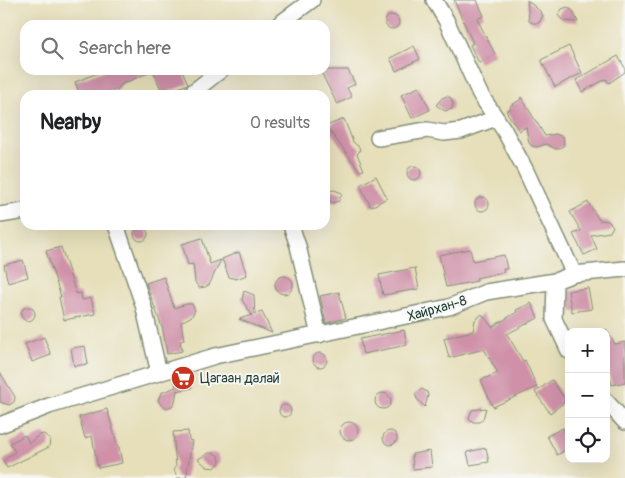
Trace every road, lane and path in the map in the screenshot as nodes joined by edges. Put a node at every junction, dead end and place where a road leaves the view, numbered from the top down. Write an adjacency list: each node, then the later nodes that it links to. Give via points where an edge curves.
1 (312, 0): 3 (street)
2 (434, 0): 6 (street, via 480,94)
3 (285, 20)
4 (215, 75): 5 (street)
5 (195, 90)
6 (496, 118): 7 (street, via 461,131 427,130); 13 (street, via 525,169)
7 (378, 138)
8 (20, 212): 9 (street)
9 (0, 215)
10 (118, 230): 17 (street, via 143,304)
11 (293, 230): 15 (street)
12 (625, 269): 13 (street, Хайрхан-8)
13 (574, 274): 14 (street, Хайрхан-8)
14 (555, 281): 15 (street, Хайрхан-8, via 486,292 449,307); 16 (street, via 554,319)
15 (319, 335): 17 (street, Хайрхан-8, via 215,356)
16 (565, 342)
17 (159, 373): 20 (street, Хайрхан-8, via 49,406)
18 (610, 405): 19 (street)
19 (625, 422)
20 (0, 425)

